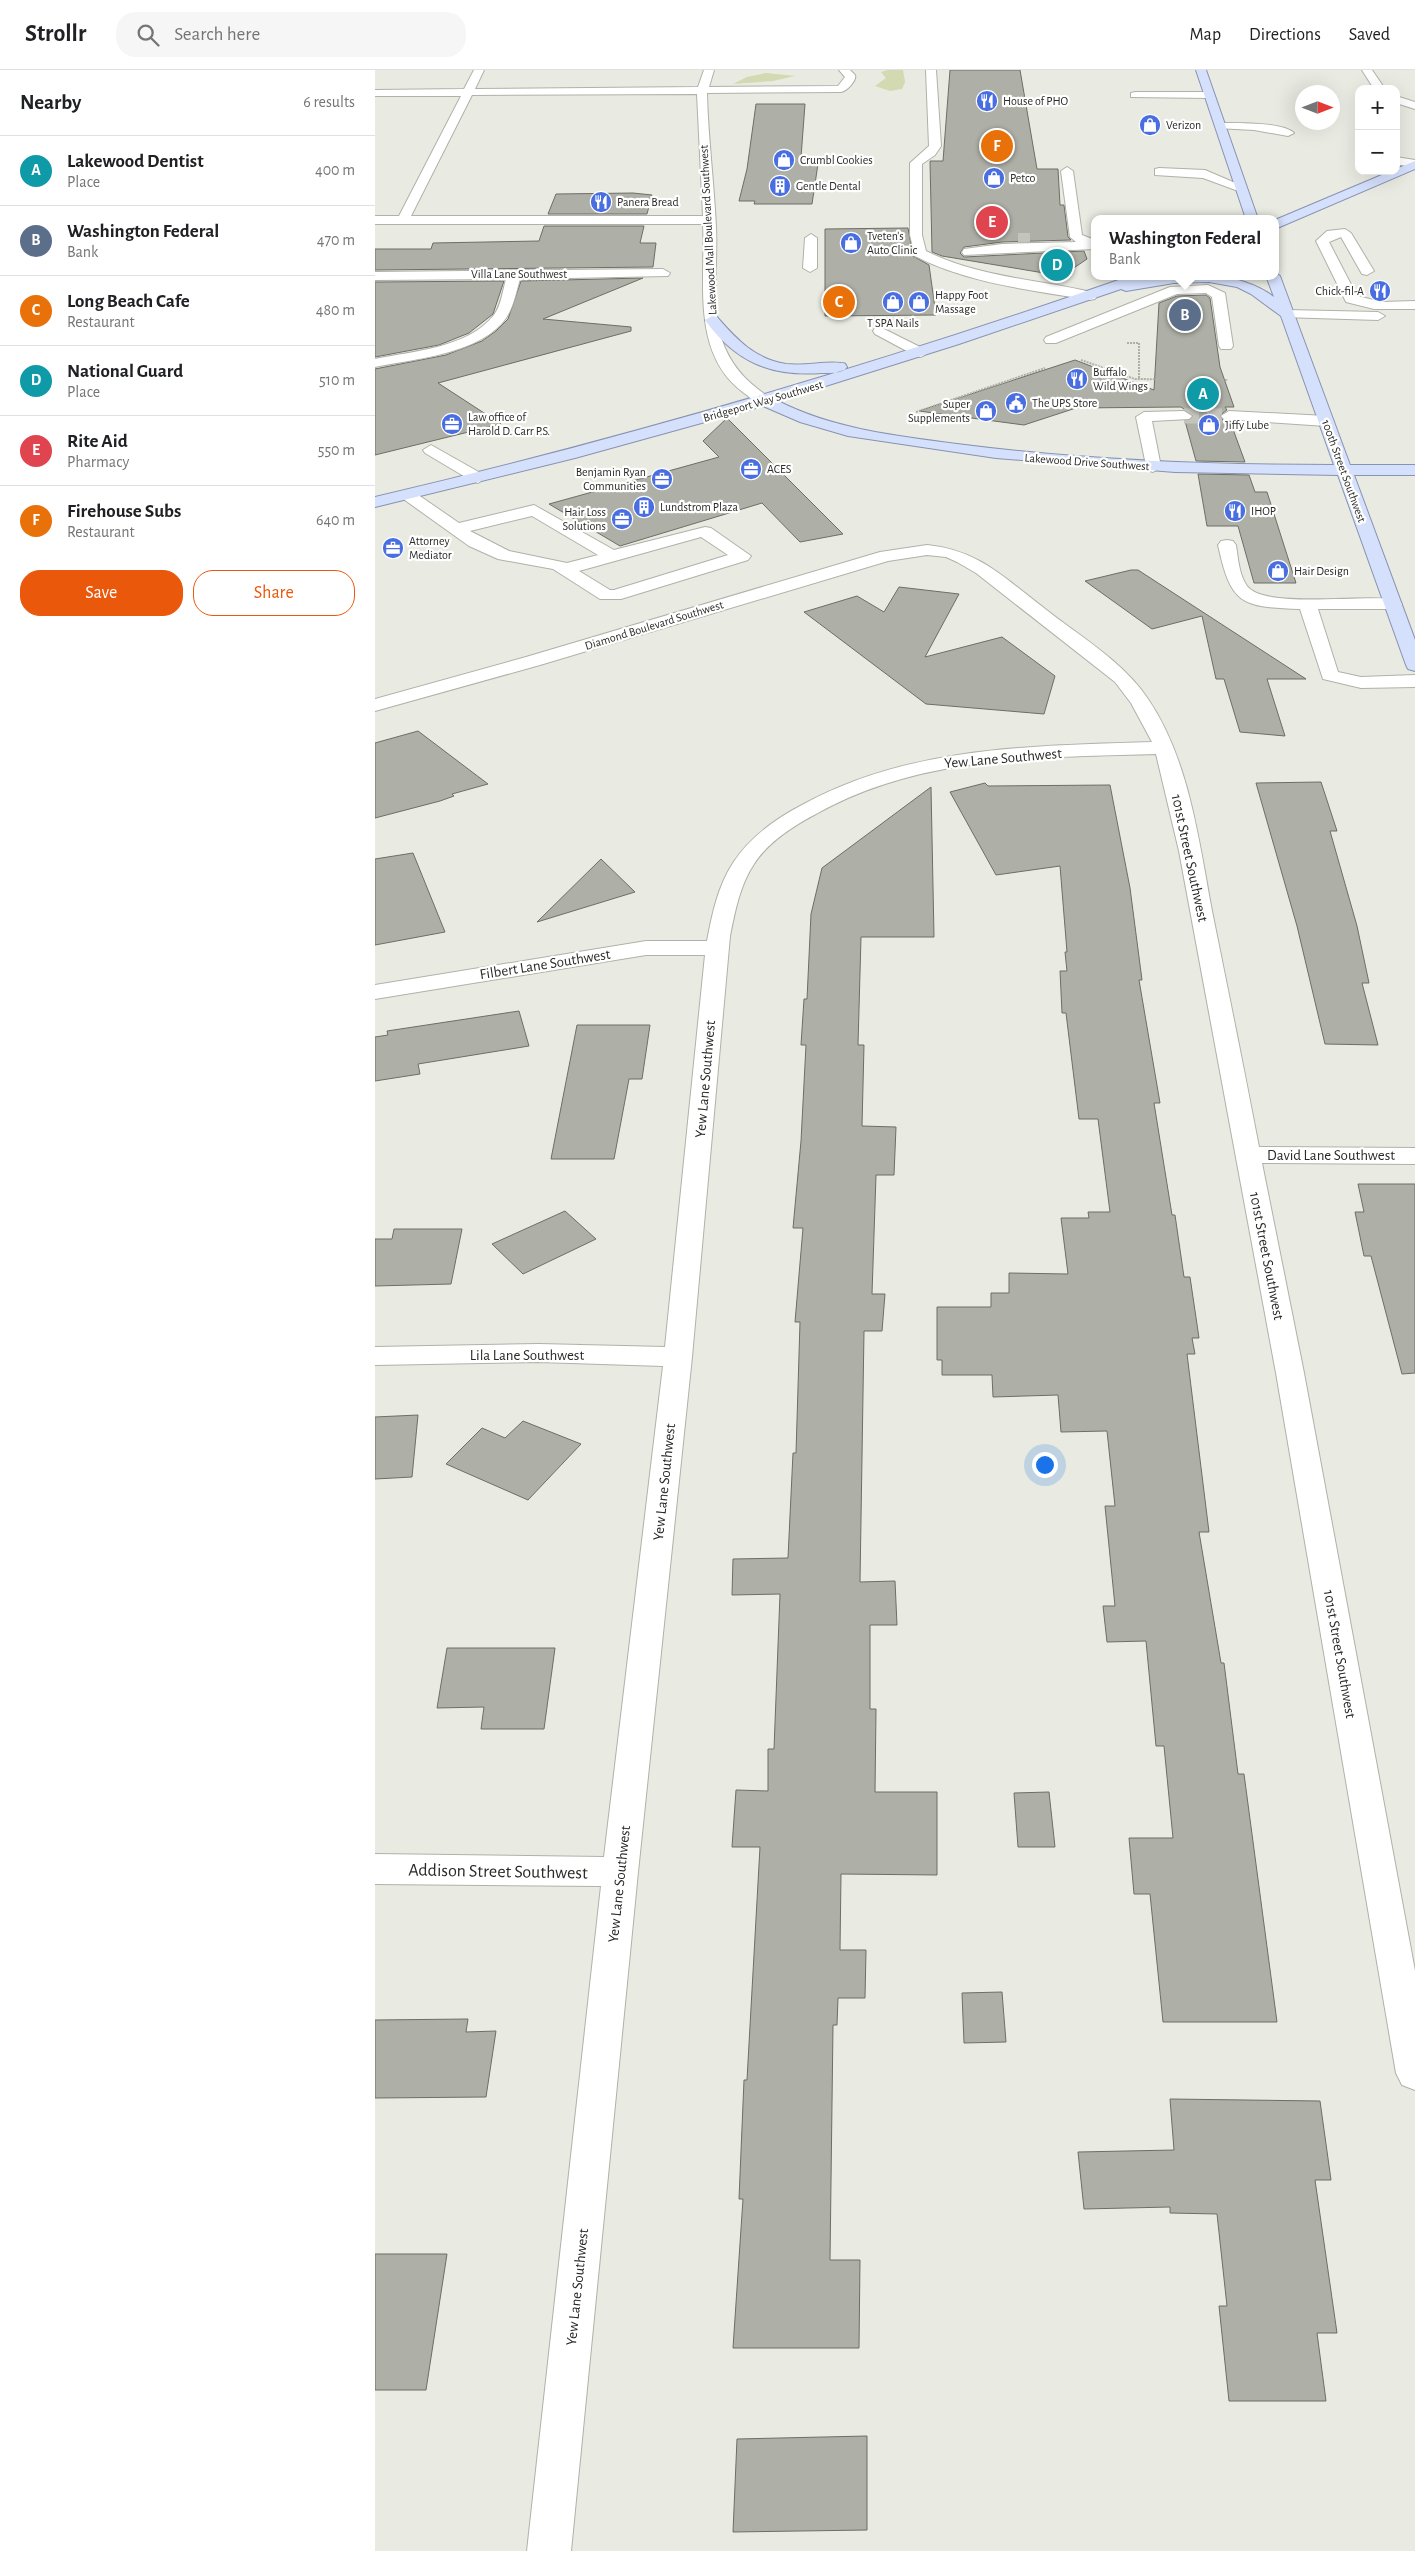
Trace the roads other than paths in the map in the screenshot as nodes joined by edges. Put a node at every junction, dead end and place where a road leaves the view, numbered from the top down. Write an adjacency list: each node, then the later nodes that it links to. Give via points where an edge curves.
1 (479, 70): 9 (street)
2 (709, 70): 10 (street, Lakewood Mall Boulevard Southwest)
3 (844, 70): 10 (street, via 851,77 841,89)
4 (931, 70): 42 (street, via 935,146 917,163 916,235 920,253 946,266 968,272)
5 (1201, 70): 12 (main road)
6 (1367, 70): 7 (street)
7 (1377, 85)
8 (375, 92): 9 (street)
9 (468, 92): 10 (street); 24 (street)
10 (702, 92): 25 (street, Lakewood Mall Boulevard Southwest)
11 (1135, 95): 12 (street)
12 (1209, 95): 13 (main road)
13 (1220, 126): 14 (street); 16 (main road)
14 (1288, 133)
15 (1400, 161): 17 (street)
16 (1233, 162): 20 (street); 21 (main road)
17 (1415, 165): 26 (main road)
18 (1067, 171): 28 (street, via 1076,237)
19 (1159, 172): 20 (street)
20 (1189, 172): 21 (street, via 1215,176)
21 (1241, 188): 22 (main road)
22 (1251, 215)
23 (375, 220): 24 (street)
24 (403, 220): 25 (street)
25 (710, 223): 46 (street, Lakewood Mall Boulevard Southwest)
26 (1279, 223)
27 (811, 238): 33 (street)
28 (1079, 238): 30 (street); 31 (street)
29 (1018, 239): 32 (street, via 984,241 972,246 969,252)
30 (1034, 239)
31 (1091, 244)
32 (1091, 245)
33 (810, 268)
34 (1367, 271): 43 (street, via 1345,232 1322,240 1351,299 1378,306)
35 (663, 273): 36 (street, Villa Lane Southwest)
36 (514, 274): 37 (street, Villa Lane Southwest); 51 (street, via 501,314 485,331 455,344)
37 (375, 276)
38 (1132, 280): 42 (main road, Bridgeport Way Southwest)
39 (1158, 280): 42 (main road)
40 (1220, 280): 44 (main road, via 1255,290)
41 (1274, 280): 44 (main road, 100th Street Southwest)
42 (1090, 296): 50 (main road, Bridgeport Way Southwest)
43 (1415, 305)
44 (1287, 314): 45 (street); 55 (main road, 100th Street Southwest)
45 (1415, 316)
46 (712, 320): 50 (main road, via 746,355 784,368 822,370); 52 (street, Lakewood Mall Boulevard Southwest, via 727,366 743,386)
47 (881, 331): 50 (street)
48 (1051, 340): 49 (street, via 1175,290 1208,289 1219,297)
49 (1217, 348)
50 (921, 353): 52 (main road, Bridgeport Way Southwest)
51 (375, 364)
52 (765, 401): 57 (main road, Lakewood Drive Southwest, via 815,422 899,440 1044,459); 60 (main road, Bridgeport Way Southwest)
53 (1184, 416): 57 (street, via 1144,416)
54 (1229, 416): 55 (street)
55 (1326, 422): 58 (main road, 100th Street Southwest)
56 (431, 450): 60 (street)
57 (1153, 467): 58 (main road, Lakewood Drive Southwest)
58 (1344, 470): 59 (main road, Lakewood Drive Southwest); 69 (main road, 100th Street Southwest)
59 (1415, 470)
60 (478, 478): 61 (main road, Bridgeport Way Southwest)
61 (408, 495): 62 (main road, Bridgeport Way Southwest); 63 (street)
62 (375, 502)
63 (456, 529): 66 (street, via 534,510); 67 (street, via 504,555 558,564)
64 (1227, 545): 68 (street, via 1239,587 1247,594 1277,603)
65 (934, 550): 72 (street, Diamond Boulevard Southwest, via 886,556); 73 (street, 101st Street Southwest, via 957,555 977,566 1110,667 1140,701 1158,732)
66 (611, 556): 67 (street); 67 (street, via 702,532 742,556 610,596)
67 (566, 569)
68 (1307, 604): 69 (street); 71 (street, via 1330,675 1351,682)
69 (1393, 604): 70 (main road, 100th Street Southwest)
70 (1415, 665)
71 (1415, 681)
72 (375, 705)
73 (1163, 748): 74 (street, Yew Lane Southwest, via 966,758 857,785 805,811 751,853 736,876 724,908); 76 (street, 101st Street Southwest, via 1190,851)
74 (717, 948): 75 (street, Filbert Lane Southwest, via 646,948); 79 (street, Yew Lane Southwest)
75 (375, 992)
76 (1248, 1155): 77 (street, David Lane Southwest); 82 (street, 101st Street Southwest)
77 (1415, 1156)
78 (375, 1356): 79 (street, Lila Lane Southwest, via 539,1353)
79 (678, 1357): 81 (street, Yew Lane Southwest)
80 (375, 1870): 81 (street, Addison Street Southwest)
81 (620, 1872): 83 (street, Yew Lane Southwest)
82 (1415, 2073)
83 (549, 2551)

